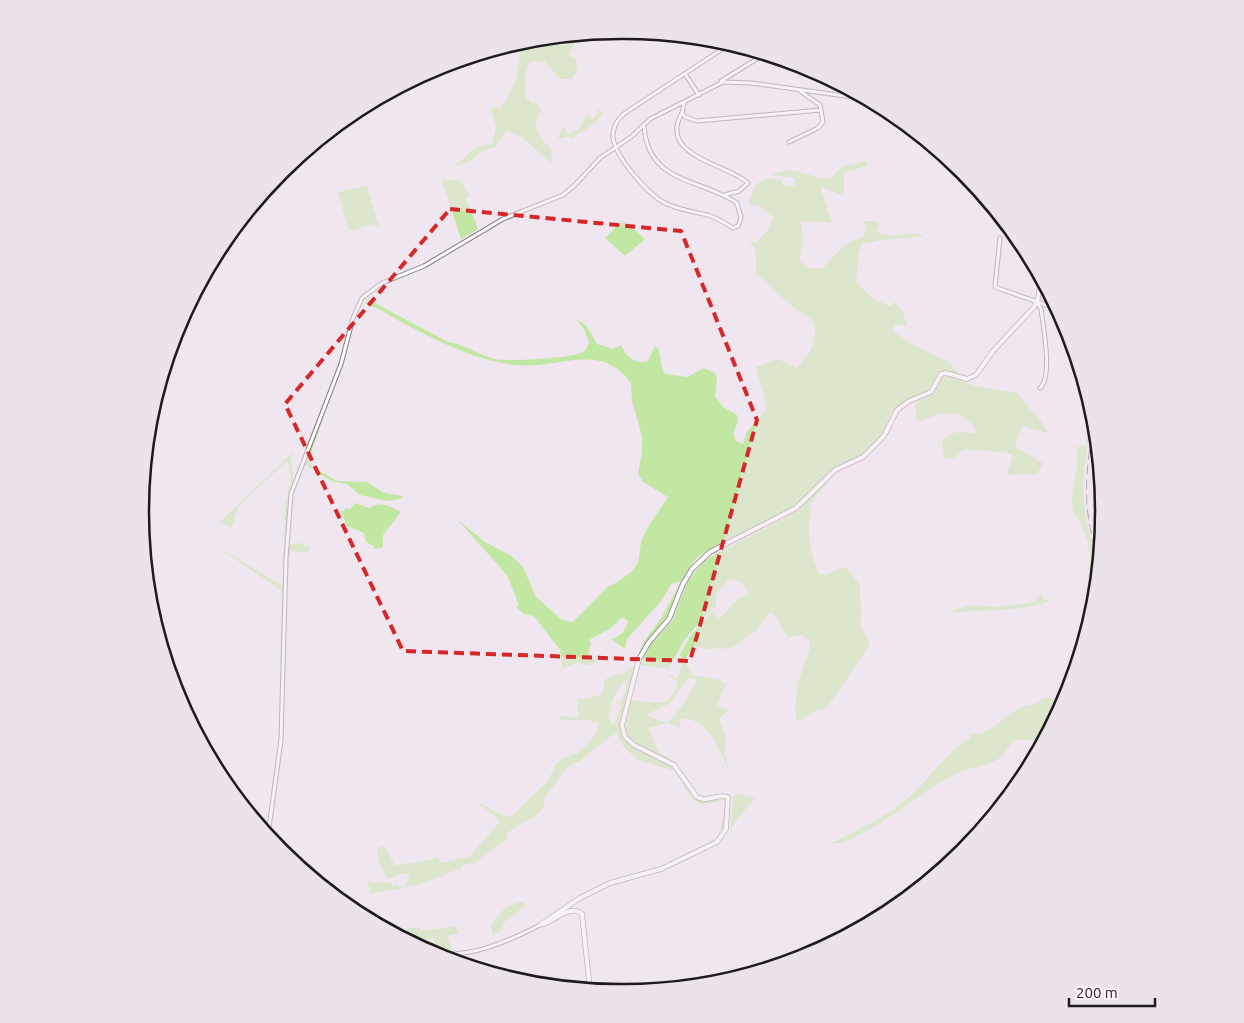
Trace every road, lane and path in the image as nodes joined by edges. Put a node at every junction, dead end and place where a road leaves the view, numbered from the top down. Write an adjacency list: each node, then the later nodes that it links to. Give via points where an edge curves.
1 (721, 50): 3 (street)
2 (757, 59): 4 (street)
3 (685, 74): 6 (street); 13 (street, via 621,116 613,134)
4 (717, 84): 5 (street, via 731,81); 6 (street)
5 (799, 90): 7 (street); 9 (street, via 819,104)
6 (699, 95): 8 (street)
7 (845, 95)
8 (684, 102): 10 (street); 11 (street)
9 (821, 110): 10 (street, via 701,122); 12 (street, via 821,126)
10 (682, 114): 14 (street, via 676,126 688,150 748,184)
11 (644, 125): 13 (street); 14 (street, via 648,148 670,173 686,183)
12 (789, 142)
13 (616, 148): 14 (street, via 632,172 661,201 736,228 740,223 740,210 737,203); 20 (street, via 600,158 563,195 488,227 424,265 375,287 360,302 341,364 290,494 281,740)
14 (725, 195)
15 (1000, 238): 17 (street, via 995,287)
16 (1039, 290): 17 (street)
17 (1037, 302): 18 (street); 19 (street, via 1041,308 1046,360 1044,383); 21 (street, via 976,375 967,379 941,374 930,392 897,410 884,436 863,457 835,470 796,508 710,552 692,569 670,619 640,655 625,709 623,731 634,745 677,767 697,798 728,797 724,835 717,842 661,870 610,883 584,895)
18 (1048, 306)
19 (1040, 388)
20 (269, 826)
21 (540, 925): 22 (street, via 507,941); 23 (street, via 571,910 580,912)
22 (456, 954)
23 (589, 983)

